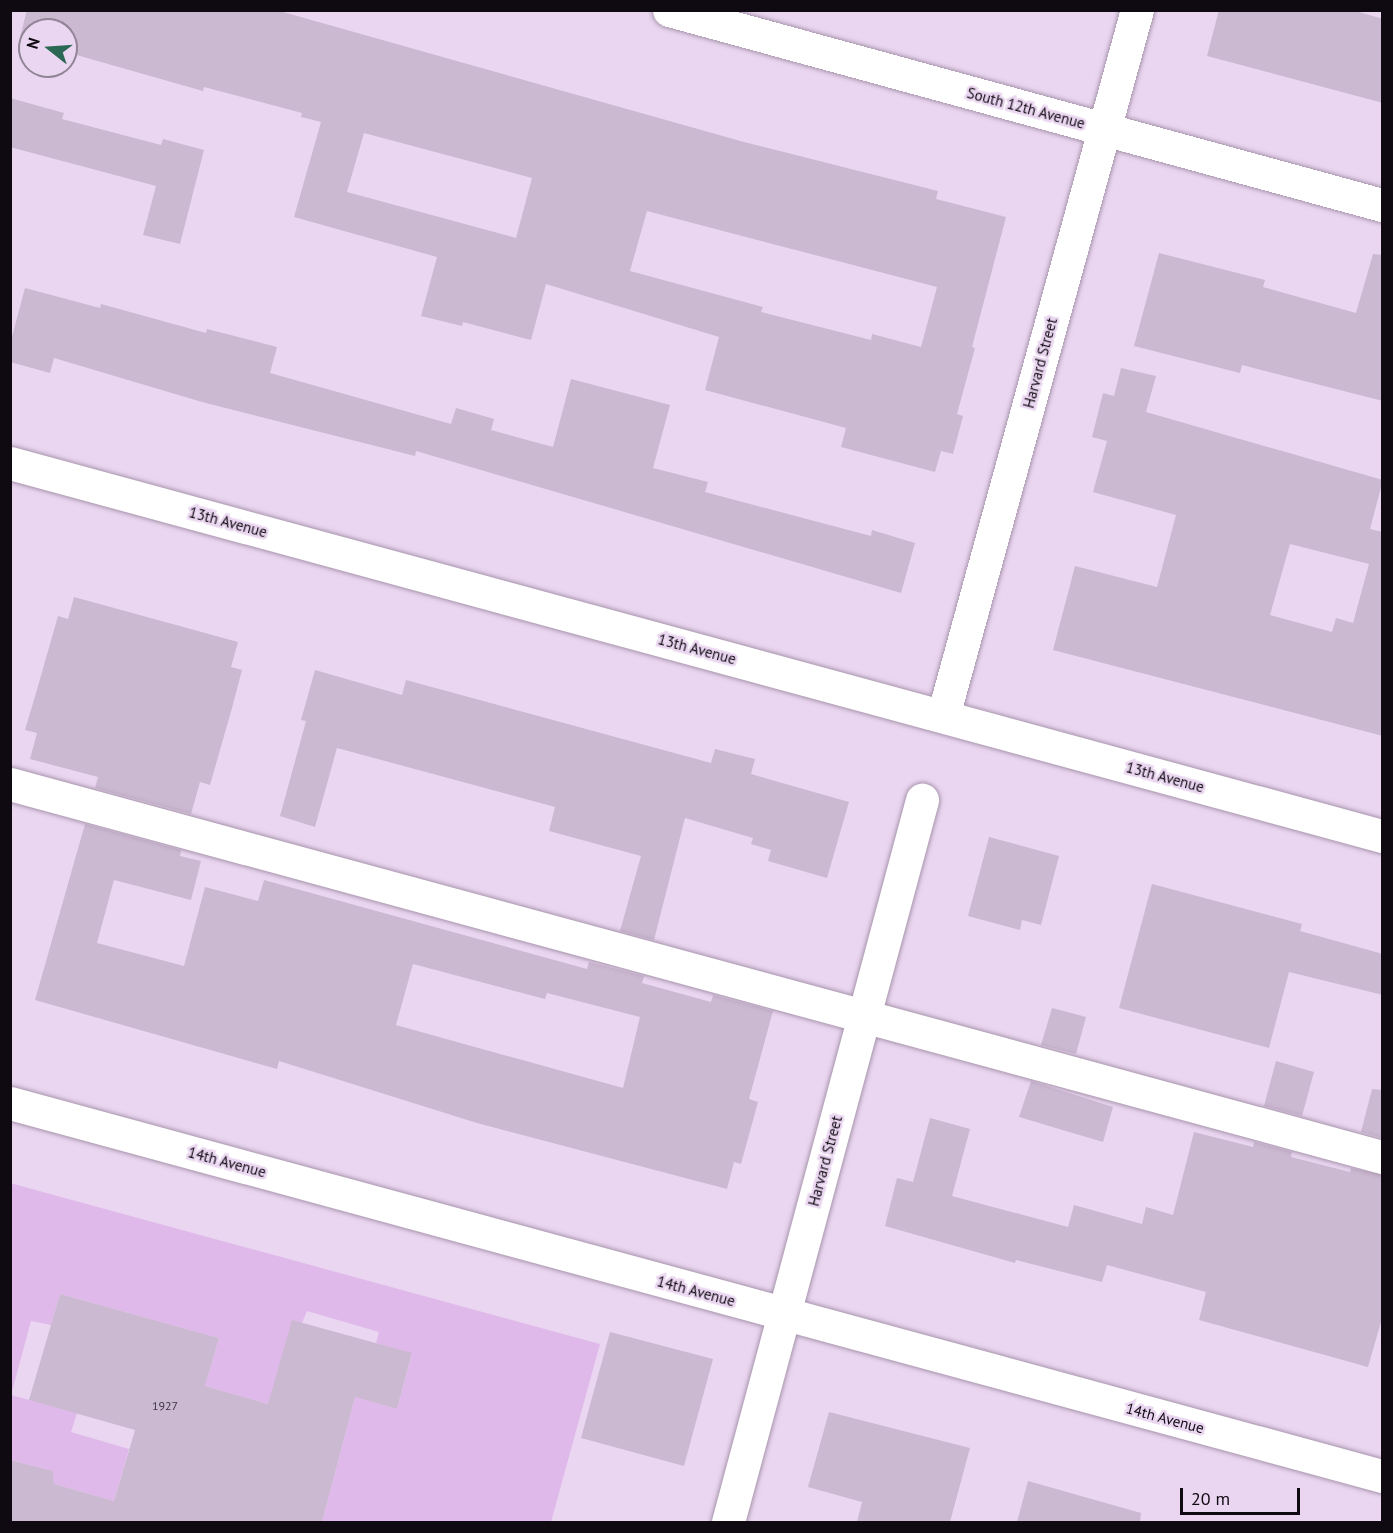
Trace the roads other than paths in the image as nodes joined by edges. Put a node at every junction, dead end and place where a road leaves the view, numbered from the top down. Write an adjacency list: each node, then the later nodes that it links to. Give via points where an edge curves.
1 (669, 10): 3 (street, South 12th Avenue)
2 (1137, 10): 3 (street, Harvard Street)
3 (1105, 130): 4 (street, South 12th Avenue); 6 (street, Harvard Street)
4 (1383, 205)
5 (10, 463): 6 (street, 13th Avenue)
6 (943, 716): 9 (street, 13th Avenue)
7 (10, 784): 10 (street)
8 (922, 800): 10 (street, Harvard Street)
9 (1383, 836)
10 (863, 1017): 12 (street); 13 (street, Harvard Street)
11 (10, 1103): 13 (street, 14th Avenue)
12 (1383, 1157)
13 (784, 1314): 14 (street, 14th Avenue); 15 (street, Harvard Street)
14 (1383, 1476)
15 (728, 1522)

